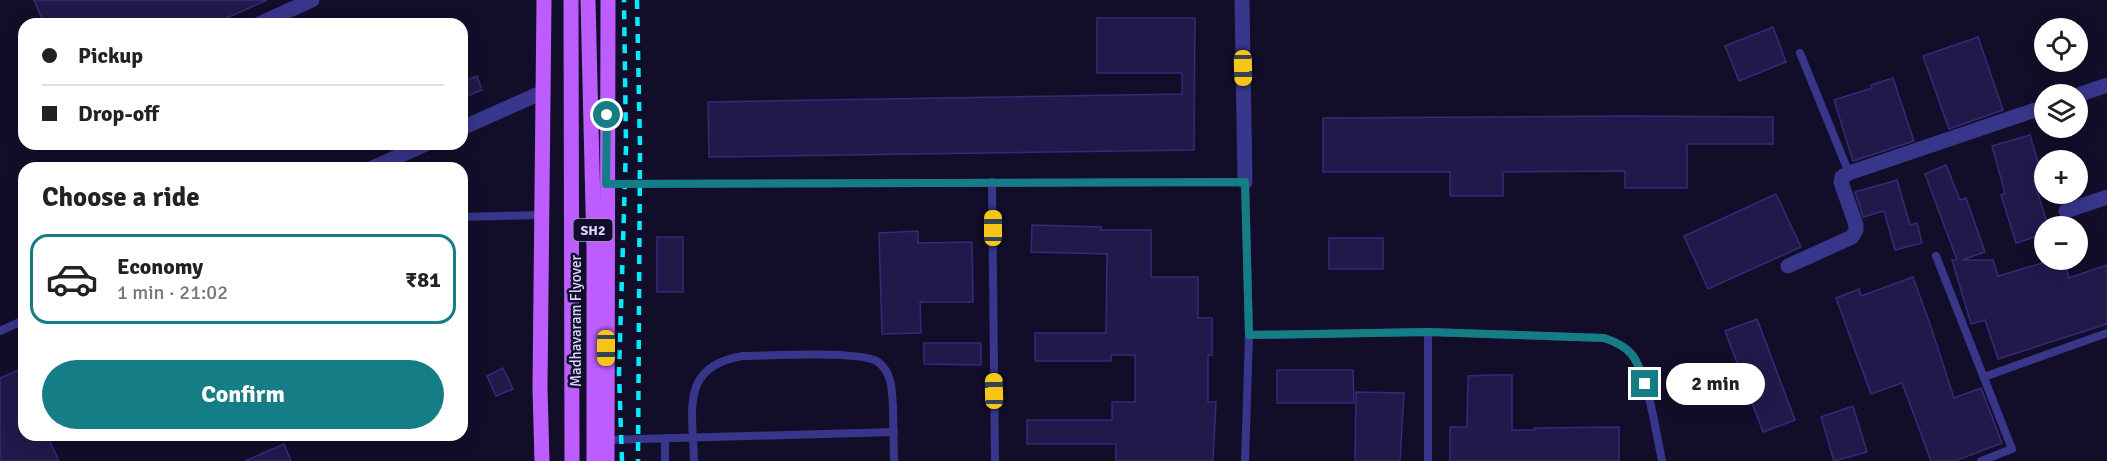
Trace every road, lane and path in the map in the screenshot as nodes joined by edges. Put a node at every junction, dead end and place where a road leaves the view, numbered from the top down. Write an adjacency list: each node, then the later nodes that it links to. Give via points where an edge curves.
1 (312, 0): 7 (street)
2 (544, 0): 10 (main road)
3 (571, 0): 36 (main road, Madhavaram Flyover / SH2)
4 (588, 0): 37 (main road, Madhavaram Flyover / SH2)
5 (608, 0): 19 (main road)
6 (1242, 0): 18 (street)
7 (272, 18)
8 (1800, 53): 16 (lane)
9 (2107, 85): 11 (street)
10 (543, 92): 13 (street); 22 (main road)
11 (2088, 92)
12 (2034, 110): 16 (street)
13 (468, 125)
14 (412, 150): 15 (street)
15 (386, 162)
16 (1849, 174): 25 (street, via 1841,182 1856,231 1852,237)
17 (992, 182): 18 (lane); 19 (lane); 42 (lane)
18 (1245, 182): 30 (lane)
19 (606, 184): 34 (main road)
20 (2107, 197): 21 (street)
21 (2066, 211)
22 (542, 215): 23 (lane); 35 (main road)
23 (468, 217)
24 (1935, 256): 31 (lane)
25 (1788, 266)
26 (18, 323): 27 (lane)
27 (0, 332)
28 (1428, 332): 30 (lane); 44 (lane); 45 (lane, via 1604,338 1619,343 1640,368)
29 (2107, 333): 31 (lane)
30 (1249, 335): 43 (lane)
31 (1984, 377): 46 (lane, via 2012,449)
32 (894, 432): 33 (lane); 40 (lane, bridge, via 889,377 883,366 870,357 730,358 708,370 694,388); 41 (lane)
33 (665, 438): 34 (lane); 39 (lane)
34 (606, 440): 38 (main road)
35 (542, 461)
36 (572, 461)
37 (594, 461)
38 (607, 461)
39 (665, 461)
40 (694, 461)
41 (894, 461)
42 (995, 461)
43 (1245, 461)
44 (1428, 461)
45 (1662, 461)
46 (1981, 461)

